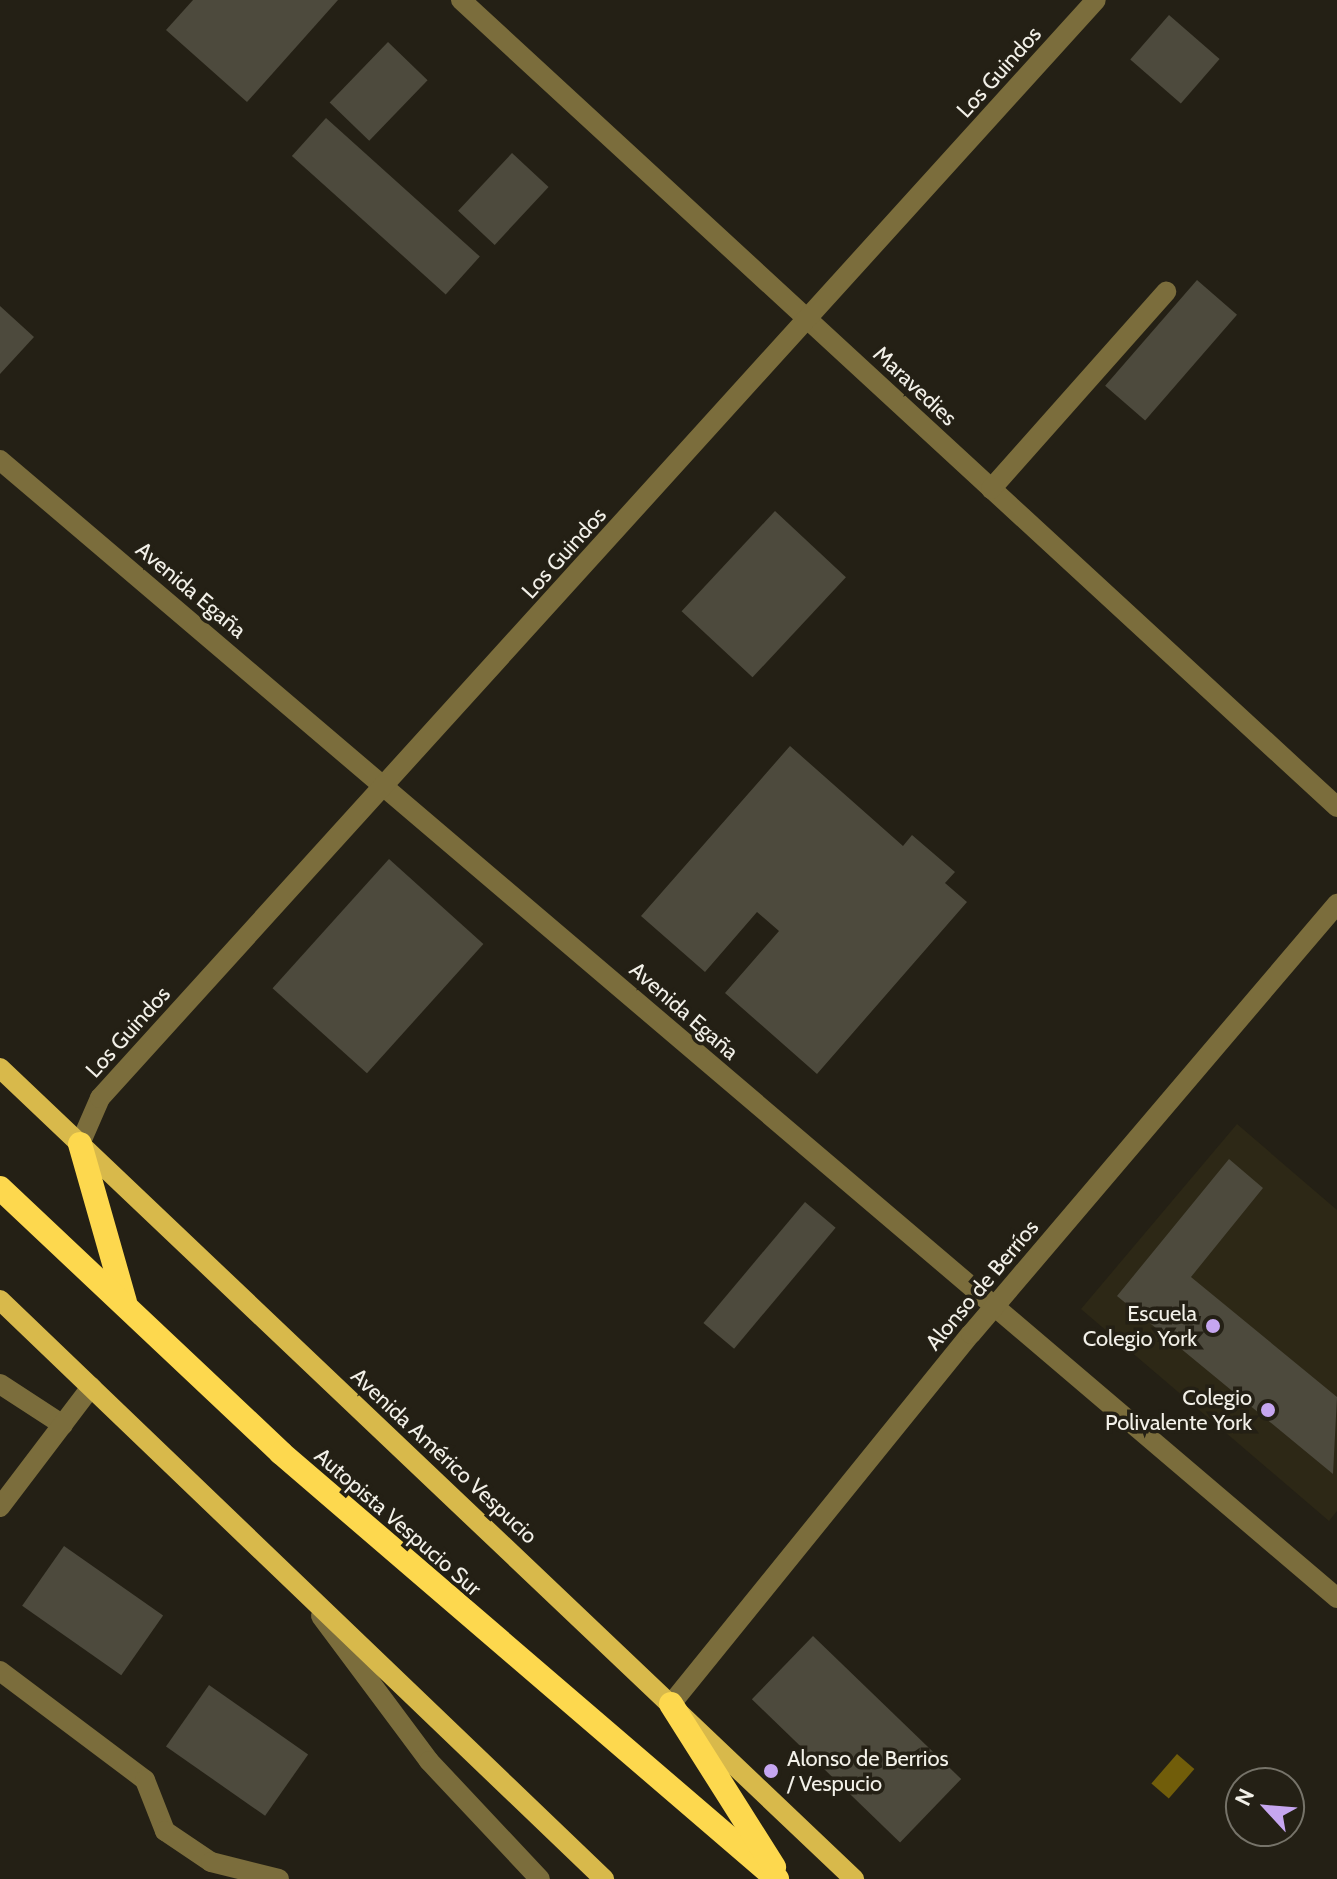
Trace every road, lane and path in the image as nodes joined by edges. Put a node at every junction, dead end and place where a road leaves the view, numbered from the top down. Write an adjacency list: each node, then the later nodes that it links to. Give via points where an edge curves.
1 (461, 0): 4 (street, Maravedies)
2 (1096, 0): 4 (street, Los Guindos)
3 (1166, 292): 6 (street)
4 (807, 319): 6 (street, Maravedies); 7 (street, Los Guindos)
5 (0, 460): 7 (street, Avenida Egaña)
6 (991, 489): 8 (street, Maravedies)
7 (385, 787): 11 (street, Los Guindos, via 100,1098); 15 (street, Avenida Egaña)
8 (1337, 807)
9 (1337, 904): 15 (street, Alonso de Berríos)
10 (0, 1068): 11 (main road, Avenida Américo Vespucio)
11 (80, 1144): 14 (highway); 23 (main road, Avenida Américo Vespucio)
12 (0, 1188): 14 (highway, Autopista Vespucio Sur)
13 (0, 1300): 17 (main road)
14 (128, 1308): 27 (highway, Autopista Vespucio Sur, via 447,1600)
15 (993, 1308): 21 (street, Avenida Egaña); 23 (street, Alonso de Berríos)
16 (0, 1384): 18 (street)
17 (91, 1387): 18 (street); 20 (main road)
18 (63, 1425): 19 (street)
19 (0, 1507)
20 (292, 1577): 25 (street, via 429,1761); 26 (main road)
21 (1337, 1598)
22 (0, 1671): 24 (street, via 145,1780 165,1831 211,1862)
23 (671, 1704): 27 (highway); 28 (main road, Avenida Américo Vespucio)
24 (279, 1879)
25 (540, 1879)
26 (604, 1879)
27 (779, 1879)
28 (854, 1879)

